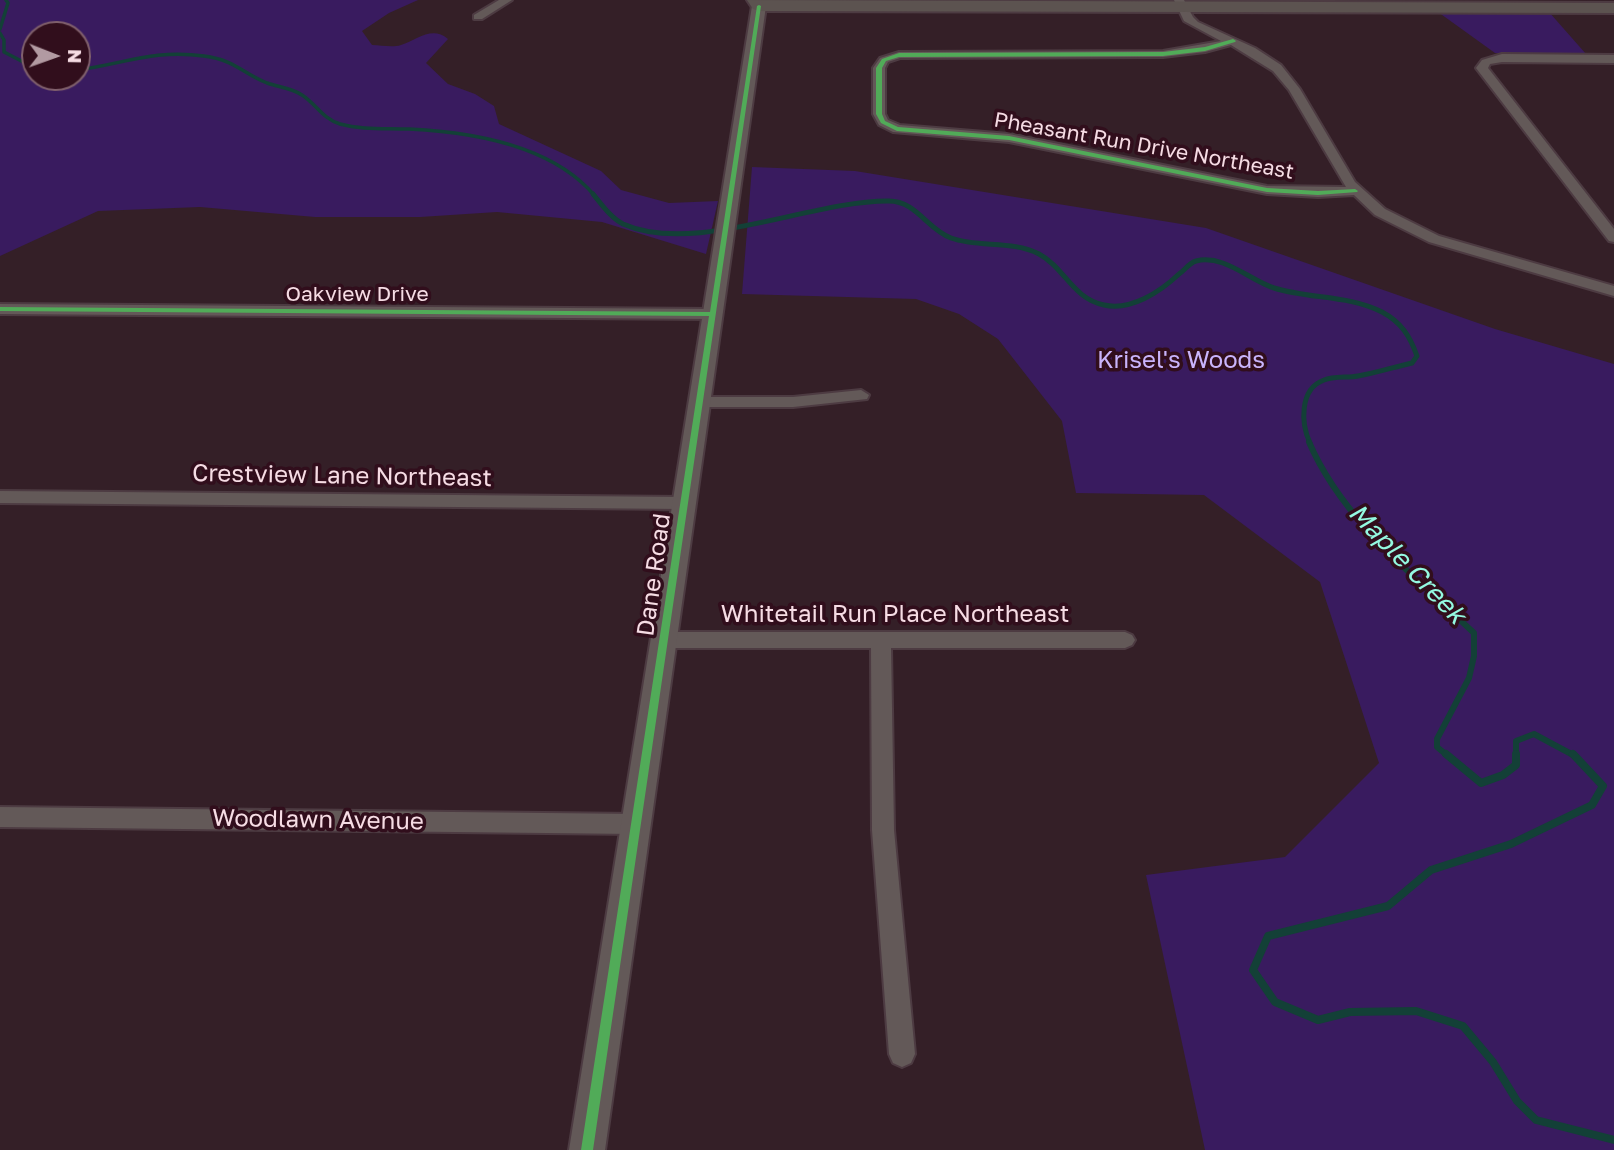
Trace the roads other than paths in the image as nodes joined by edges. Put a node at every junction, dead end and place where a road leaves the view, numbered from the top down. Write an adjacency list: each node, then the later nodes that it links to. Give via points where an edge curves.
1 (507, 0): 6 (street)
2 (757, 3): 3 (main road); 13 (street, Dane Road)
3 (1180, 4): 4 (main road); 7 (street, via 1194,24)
4 (1352, 4): 5 (main road)
5 (1614, 8)
6 (478, 18)
7 (1233, 41): 9 (street, via 1288,80); 9 (street, Pheasant Run Drive Northeast, via 1156,55 899,55 884,60 878,68 879,114 883,122 897,129 1009,138 1248,187 1296,193)
8 (1614, 59): 10 (street, via 1502,58 1486,62 1482,68)
9 (1355, 191): 11 (street, via 1396,222 1434,239)
10 (1614, 238)
11 (1614, 291)
12 (0, 309): 13 (street, Oakview Drive)
13 (713, 314): 15 (street, Dane Road)
14 (861, 395): 15 (street, via 793,402)
15 (700, 402): 17 (street, Dane Road)
16 (0, 497): 17 (street, Crestview Lane Northeast)
17 (684, 503): 19 (street, Dane Road)
18 (881, 639): 19 (street, Whitetail Run Place Northeast); 20 (street, Whitetail Run Place Northeast); 23 (street, via 883,830)
19 (664, 640): 22 (street, Dane Road)
20 (1125, 640)
21 (0, 817): 22 (street, Woodlawn Avenue)
22 (636, 824): 24 (street, Dane Road)
23 (902, 1054)
24 (587, 1150)

